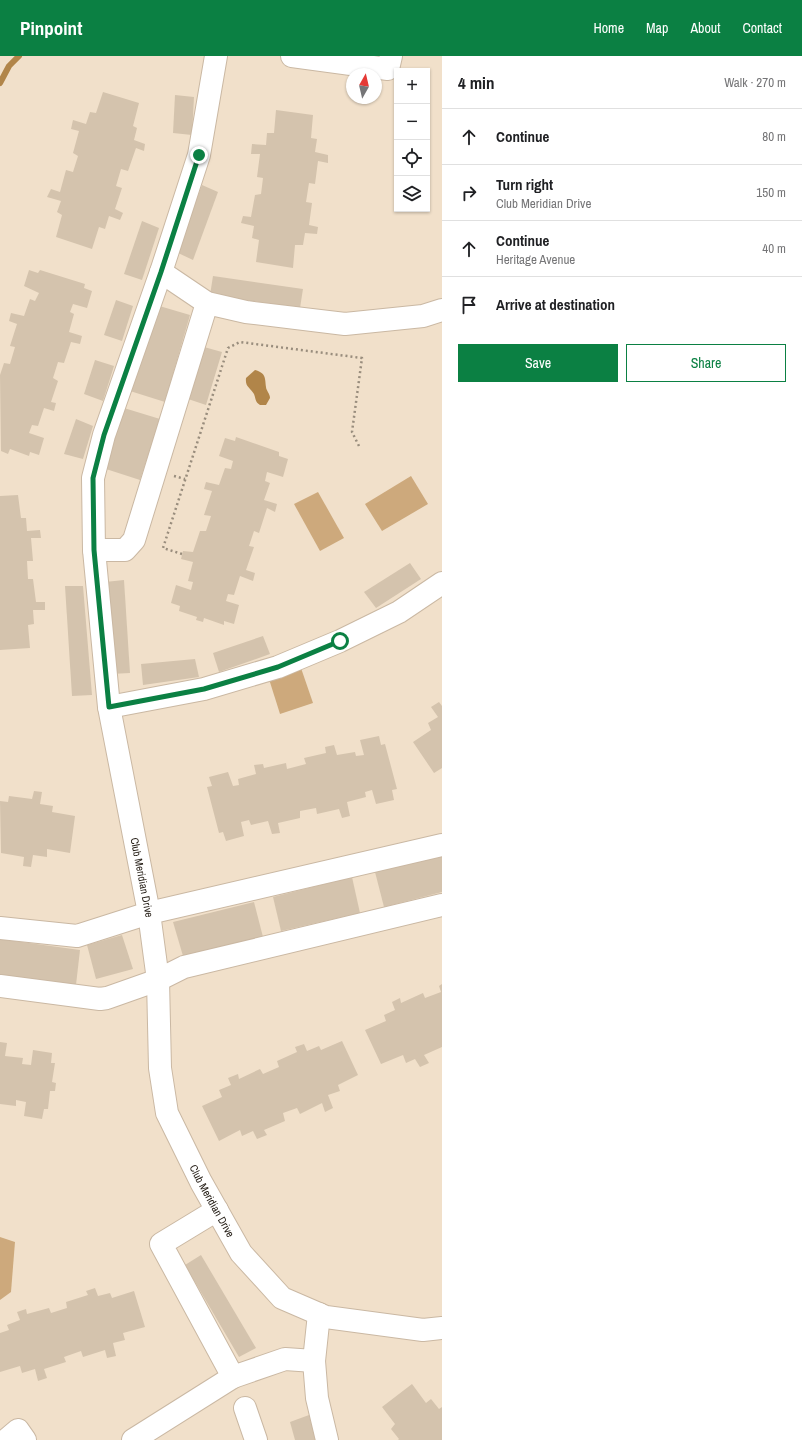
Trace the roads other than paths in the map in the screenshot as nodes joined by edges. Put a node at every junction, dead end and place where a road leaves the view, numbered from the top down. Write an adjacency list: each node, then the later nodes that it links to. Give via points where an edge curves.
1 (216, 56): 4 (street, Club Meridian Drive, via 199,155)
2 (292, 56): 3 (street, via 388,69)
3 (391, 56)
4 (161, 272): 5 (street); 7 (street, Club Meridian Drive, via 104,435 93,478)
5 (207, 303): 6 (street, via 246,312 345,324 424,316); 7 (street, via 134,540 125,550)
6 (442, 310)
7 (94, 550): 9 (street, Club Meridian Drive)
8 (442, 583): 9 (street, via 399,612 278,667 204,689)
9 (109, 707): 12 (street, Club Meridian Drive)
10 (442, 845): 12 (street)
11 (442, 905): 14 (street, via 184,967)
12 (149, 913): 13 (street, via 77,936); 14 (street, Club Meridian Drive)
13 (0, 928)
14 (158, 980): 15 (street, via 100,999); 16 (street, Club Meridian Drive, via 160,1068 166,1113)
15 (0, 986)
16 (217, 1210): 17 (street, Club Meridian Drive, via 241,1253 282,1298); 20 (street, via 161,1244)
17 (319, 1314): 18 (street, Club Meridian Drive, via 422,1330); 19 (street)
18 (442, 1328)
19 (314, 1361): 20 (street, via 285,1359); 26 (street, via 317,1398)
20 (233, 1377): 24 (street)
21 (245, 1408): 25 (street)
22 (6, 1440): 23 (street, via 18,1430)
23 (26, 1440)
24 (133, 1440)
25 (256, 1440)
26 (327, 1440)

